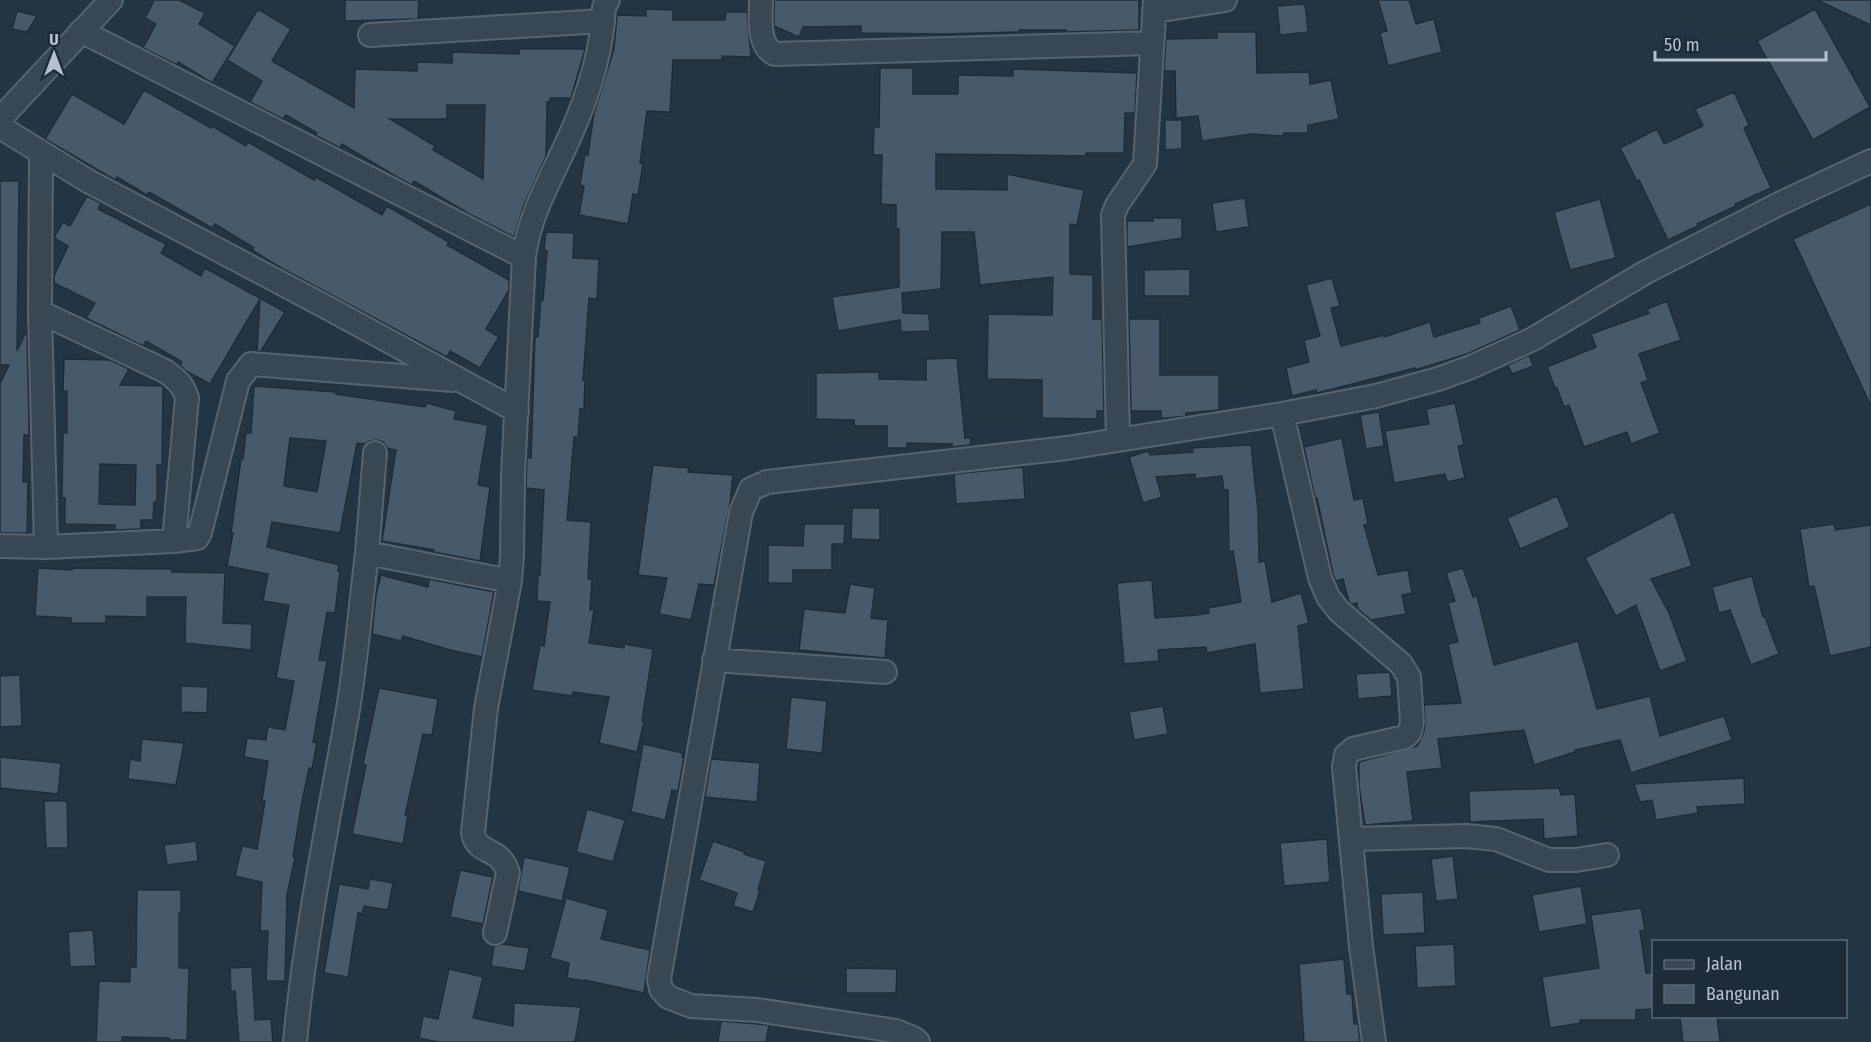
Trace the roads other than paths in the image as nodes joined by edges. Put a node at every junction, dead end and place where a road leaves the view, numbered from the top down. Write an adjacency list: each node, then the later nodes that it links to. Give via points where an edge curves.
1 (111, 0): 6 (street)
2 (761, 0): 8 (street, via 763,42 775,54)
3 (1225, 0): 4 (street)
4 (1155, 5): 8 (street)
5 (606, 11): 7 (street); 12 (street, via 592,78 535,214)
6 (81, 31): 9 (street); 12 (street)
7 (370, 35)
8 (1152, 43): 17 (street, via 1145,164 1113,214)
9 (2, 117): 10 (street)
10 (40, 153): 13 (street); 14 (street)
11 (1871, 161): 16 (street, via 1696,246 1533,339 1471,367 1376,396)
12 (524, 257): 15 (street)
13 (40, 312): 19 (street, via 165,371 184,387 187,398); 21 (street)
14 (460, 381): 15 (street); 19 (street, via 251,364 238,381 200,533 197,538)
15 (517, 411): 23 (street)
16 (1282, 414): 17 (street); 26 (street, via 1320,578 1328,597 1401,664 1409,677 1410,732 1405,737 1353,749 1346,755 1344,786)
17 (1118, 439): 24 (street, via 760,484 751,489 741,512)
18 (375, 453): 22 (street)
19 (174, 541): 21 (street)
20 (0, 546): 21 (street)
21 (46, 547)
22 (366, 553): 23 (street); 29 (street, via 346,719 308,936)
23 (510, 581): 28 (street, via 486,708 473,833 474,841 500,857 508,873)
24 (714, 660): 25 (street); 30 (street, via 659,979 661,989 668,997 691,1006 758,1010 896,1031)
25 (885, 672)
26 (1352, 839): 27 (street, via 1466,836 1496,839 1549,860); 31 (street)
27 (1607, 855)
28 (495, 933)
29 (296, 1042)
30 (918, 1042)
31 (1374, 1042)

